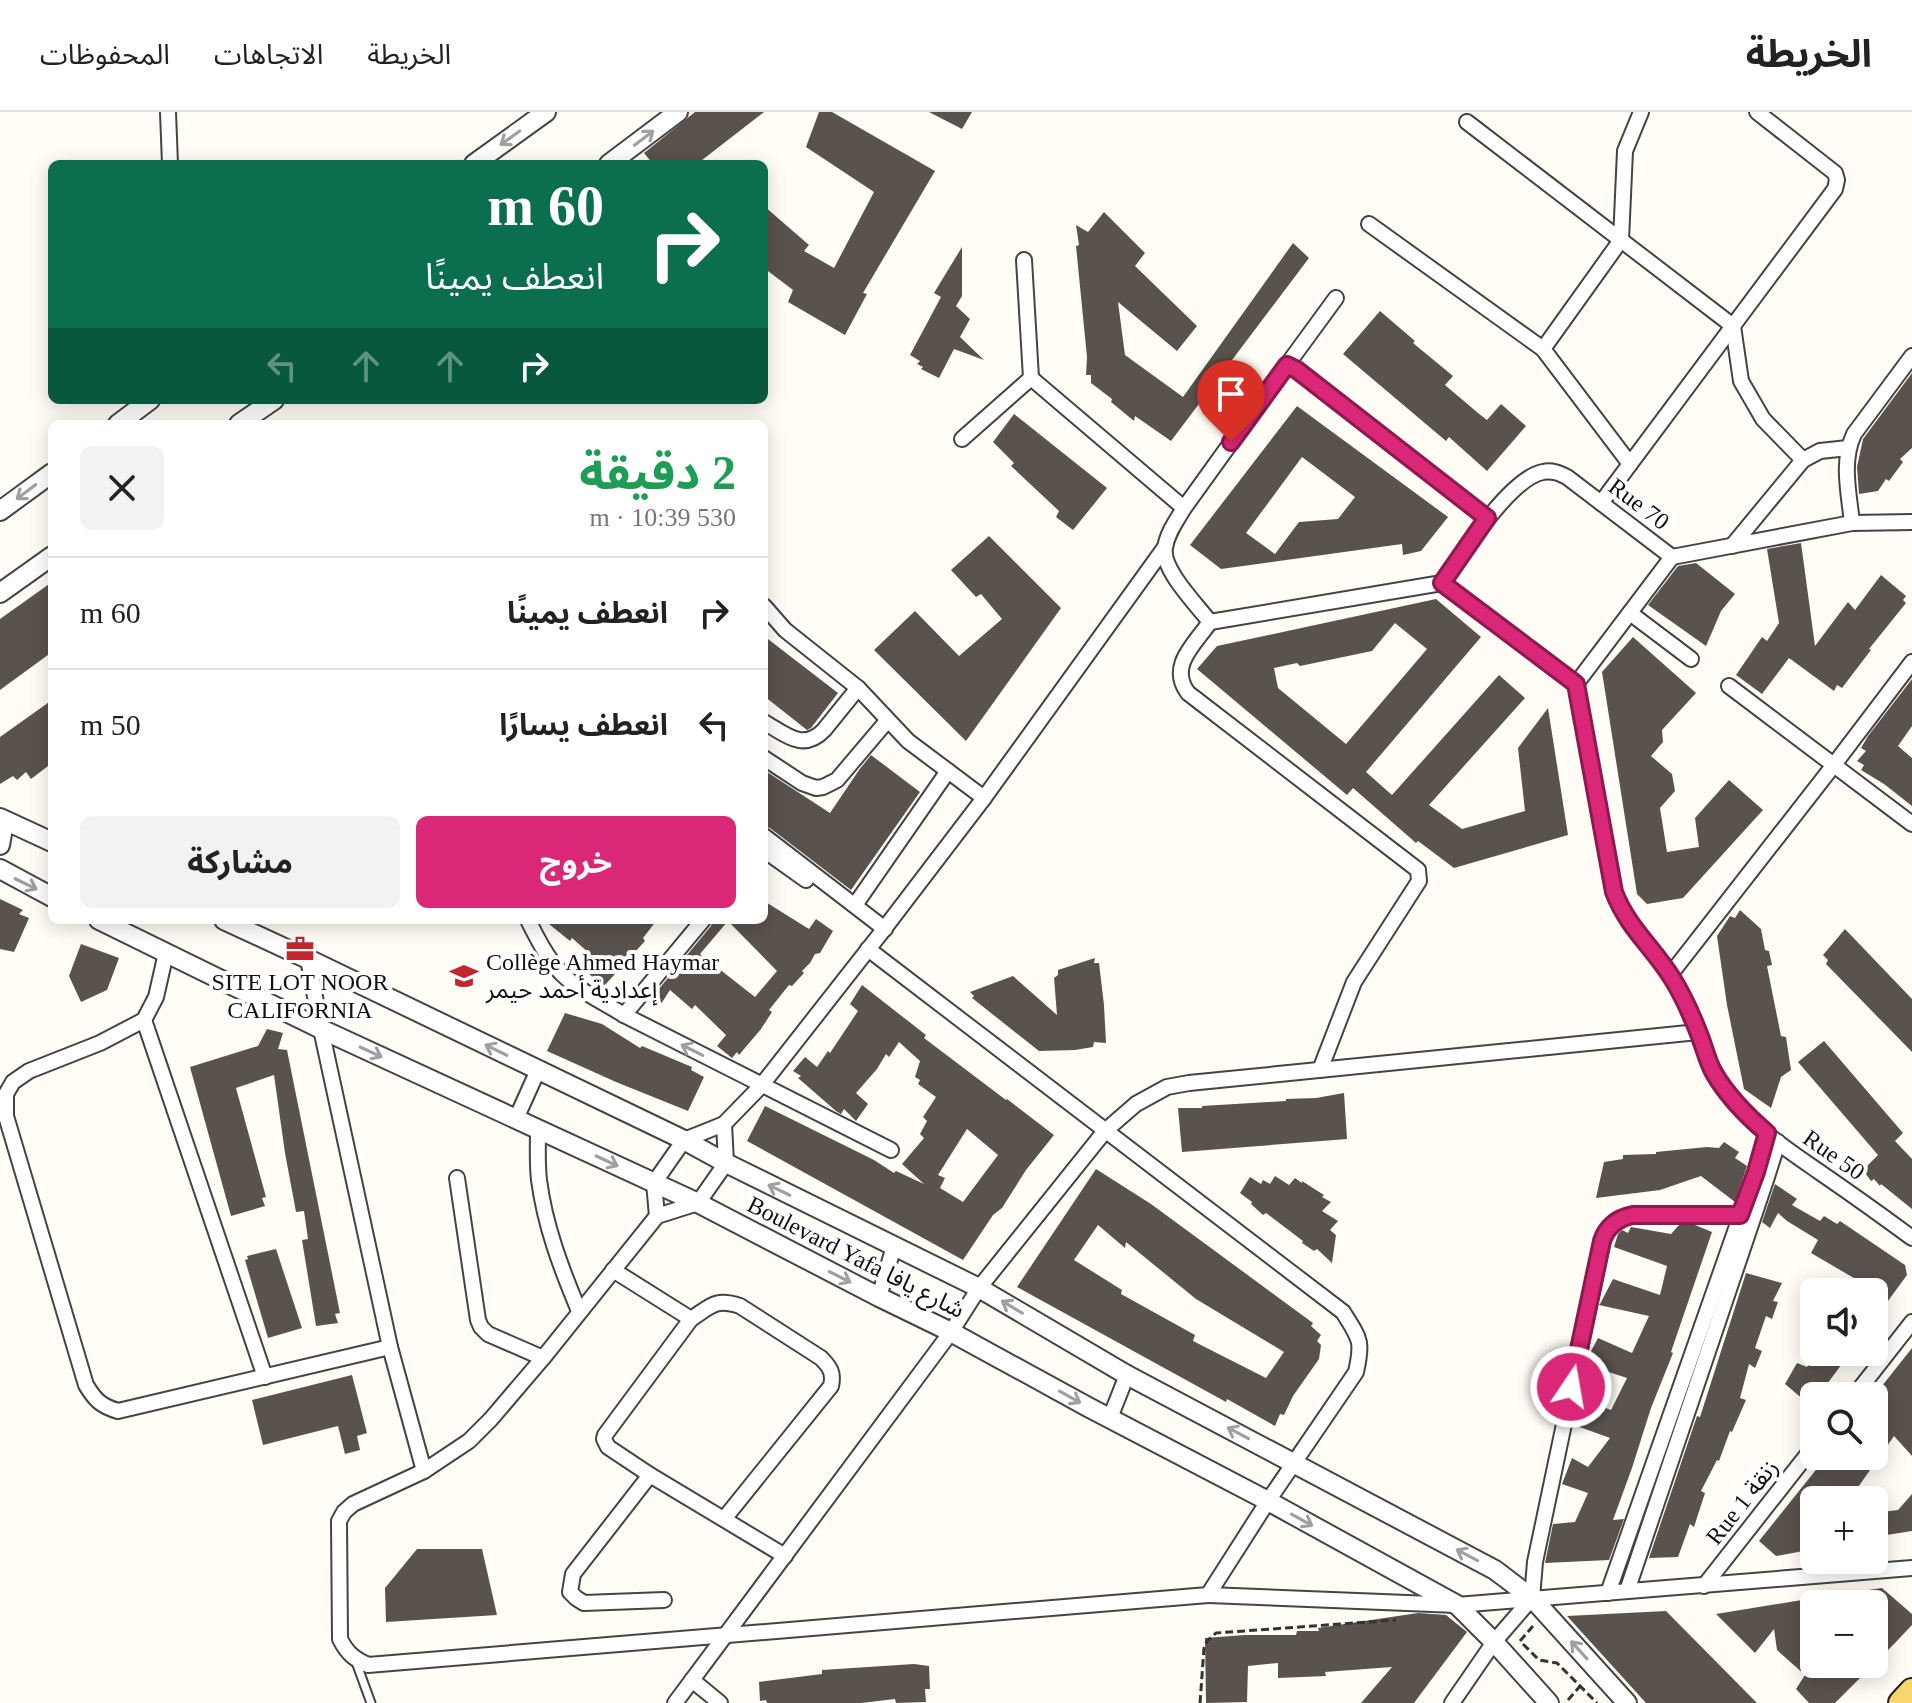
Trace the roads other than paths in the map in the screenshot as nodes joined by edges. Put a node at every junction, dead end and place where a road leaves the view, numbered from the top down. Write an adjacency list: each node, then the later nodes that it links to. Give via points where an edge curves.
1 (168, 112): 7 (street)
2 (546, 112): 8 (street, one-way to 8)
3 (678, 112): 9 (street, one-way to 3)
4 (1641, 112): 11 (street, via 1625,151)
5 (1757, 112): 14 (street, via 1828,166 1837,180)
6 (1467, 122): 11 (street)
7 (170, 160)
8 (480, 160)
9 (614, 160)
10 (1369, 224): 15 (street)
11 (1621, 240): 14 (street); 15 (street)
12 (1024, 260): 18 (street)
13 (1336, 298): 17 (street)
14 (1733, 326): 25 (street, via 1741,381 1763,419); 26 (street)
15 (1543, 349): 26 (street)
16 (1912, 356): 24 (street)
17 (1287, 365): 29 (street); 31 (street)
18 (1031, 378): 23 (street); 29 (street)
19 (145, 404): 21 (street)
20 (268, 404): 22 (street)
21 (123, 420)
22 (245, 420)
23 (962, 439)
24 (1848, 448): 25 (street, via 1820,451); 33 (street)
25 (1803, 460): 34 (street)
26 (1630, 464): 28 (street)
27 (48, 476): 30 (street, one-way to 30)
28 (1601, 503): 31 (street, Rue 70, via 1567,477 1547,471 1526,479); 36 (street, Rue 70)
29 (1184, 508): 35 (street)
30 (0, 511)
31 (1487, 518): 38 (street, Rue 70)
32 (1912, 522): 33 (street, Rue 70)
33 (1852, 523): 34 (street, Rue 70)
34 (1732, 546): 36 (street, Rue 70)
35 (1165, 547): 42 (street, via 1170,569); 53 (street)
36 (1672, 557): 41 (street)
37 (48, 559): 39 (street)
38 (1442, 583): 42 (street); 45 (street)
39 (0, 593)
40 (768, 611): 47 (street)
41 (1630, 613): 43 (street); 45 (street)
42 (1210, 622): 77 (street, via 1179,671 1188,693 1418,870 1419,881 1354,982)
43 (1691, 659)
44 (1912, 662): 51 (street)
45 (1576, 684): 71 (street, Rue 50, via 1614,892 1633,929)
46 (1729, 686): 51 (street)
47 (858, 688): 48 (street); 49 (street, via 811,740 796,740)
48 (887, 721): 50 (street, via 837,780 823,787 802,783); 52 (street)
49 (768, 724)
50 (768, 761)
51 (1833, 766): 55 (street); 71 (street)
52 (948, 771): 53 (street); 62 (street)
53 (984, 798): 67 (street)
54 (0, 820): 57 (street); 58 (street)
55 (1912, 824)
56 (768, 839): 62 (street)
57 (48, 840)
58 (0, 845)
59 (768, 853): 67 (street)
60 (0, 869): 61 (street, one-way to 61)
61 (48, 895)
62 (855, 905): 67 (street)
63 (107, 924): 69 (street, Boulevard Yafa شارع يافا)
64 (233, 924): 70 (street, Boulevard Yafa شارع يافا)
65 (530, 924): 72 (street, via 561,972)
66 (700, 924): 72 (street)
67 (883, 931): 68 (street)
68 (868, 949): 78 (street); 82 (street)
69 (166, 953): 73 (street, via 156,997); 74 (street, Boulevard Yafa شارع يافا)
70 (308, 959): 74 (street); 76 (street, Boulevard Yafa شارع يافا, one-way to 70)
71 (1670, 975): 75 (street, Rue 50)
72 (624, 1015): 78 (street, one-way to 72)
73 (144, 1020): 104 (street); 104 (street, via 29,1071 6,1094 6,1116 86,1385 103,1407 118,1411)
74 (321, 1029): 79 (street, Boulevard Yafa شارع يافا, one-way to 79); 101 (street)
75 (1698, 1032): 77 (street); 83 (street, Rue 50, via 1726,1092)
76 (538, 1070): 79 (street); 84 (street, Boulevard Yafa شارع يافا)
77 (1320, 1070): 82 (street, via 1167,1087 1136,1104)
78 (761, 1086): 80 (street); 85 (street)
79 (516, 1119): 81 (street, Boulevard Yafa شارع يافا)
80 (724, 1124): 84 (street); 86 (street)
81 (538, 1129): 88 (street, Boulevard Yafa شارع يافا, one-way to 88); 97 (street, via 548,1230)
82 (1105, 1131): 95 (street); 107 (street, via 1343,1312 1358,1334 1356,1372)
83 (1772, 1138): 90 (street); 92 (street, Rue 50); 116 (street, via 1766,1180)
84 (684, 1140): 86 (street, Boulevard Yafa شارع يافا); 88 (street)
85 (891, 1150)
86 (726, 1163): 89 (street); 93 (street, Boulevard Yafa شارع يافا, one-way to 86)
87 (457, 1178): 102 (street, via 481,1327)
88 (654, 1183): 89 (street, Boulevard Yafa شارع يافا); 91 (street)
89 (698, 1203): 91 (street); 96 (street, Boulevard Yafa شارع يافا, one-way to 96)
90 (1740, 1215): 117 (street); 119 (street, via 1633,1215 1619,1219 1604,1234 1535,1562)
91 (657, 1216): 94 (street)
92 (1912, 1238)
93 (894, 1246): 95 (street, Boulevard Yafa شارع يافا); 96 (street)
94 (613, 1270): 97 (street); 98 (street)
95 (979, 1288): 100 (street); 103 (street, Boulevard Yafa شارع يافا, one-way to 95)
96 (879, 1297): 100 (street, Boulevard Yafa شارع يافا)
97 (579, 1311): 102 (street)
98 (691, 1319): 110 (street, via 605,1435 608,1447); 112 (street, via 715,1303 740,1306 831,1367 831,1386)
99 (1912, 1322): 105 (street)
100 (951, 1332): 106 (street, Boulevard Yafa شارع يافا, one-way to 106); 113 (street)
101 (390, 1347): 104 (street); 109 (street)
102 (543, 1358): 109 (street, via 469,1441)
103 (1127, 1375): 106 (street); 107 (street, Boulevard Yafa شارع يافا, one-way to 103)
104 (265, 1377)
105 (1865, 1382)
106 (1110, 1418): 111 (street, Boulevard Yafa شارع يافا)
107 (1294, 1463): 111 (street); 119 (street, Boulevard Yafa شارع يافا, one-way to 107, via 1495,1570)
108 (1800, 1464): 115 (street, Rue 1 زنقة)
109 (424, 1471): 124 (street, via 353,1504 339,1521 340,1639)
110 (650, 1475): 112 (street); 120 (street, via 573,1574 570,1592 584,1603)
111 (1268, 1501): 118 (street); 121 (street, Boulevard Yafa شارع يافا, one-way to 121)
112 (724, 1519): 113 (street)
113 (785, 1556): 122 (street)
114 (1912, 1568): 115 (street)
115 (1704, 1586): 116 (street)
116 (1627, 1591): 117 (street)
117 (1608, 1593): 119 (street)
118 (1208, 1595): 121 (street); 122 (street)
119 (1532, 1598): 121 (street); 123 (street); 132 (street, Boulevard Yafa شارع يافا, one-way to 119)
120 (664, 1600)
121 (1457, 1605): 123 (street, Boulevard Yafa شارع يافا)
122 (727, 1635): 124 (street, via 368,1665); 125 (street)
123 (1500, 1649): 130 (street); 131 (street, Boulevard Yafa شارع يافا)
124 (356, 1660): 127 (lane)
125 (692, 1680): 128 (street); 129 (street)
126 (1912, 1691): 133 (main road)
127 (371, 1703)
128 (675, 1703)
129 (720, 1703)
130 (1452, 1703)
131 (1549, 1703)
132 (1627, 1703)
133 (1901, 1703)

